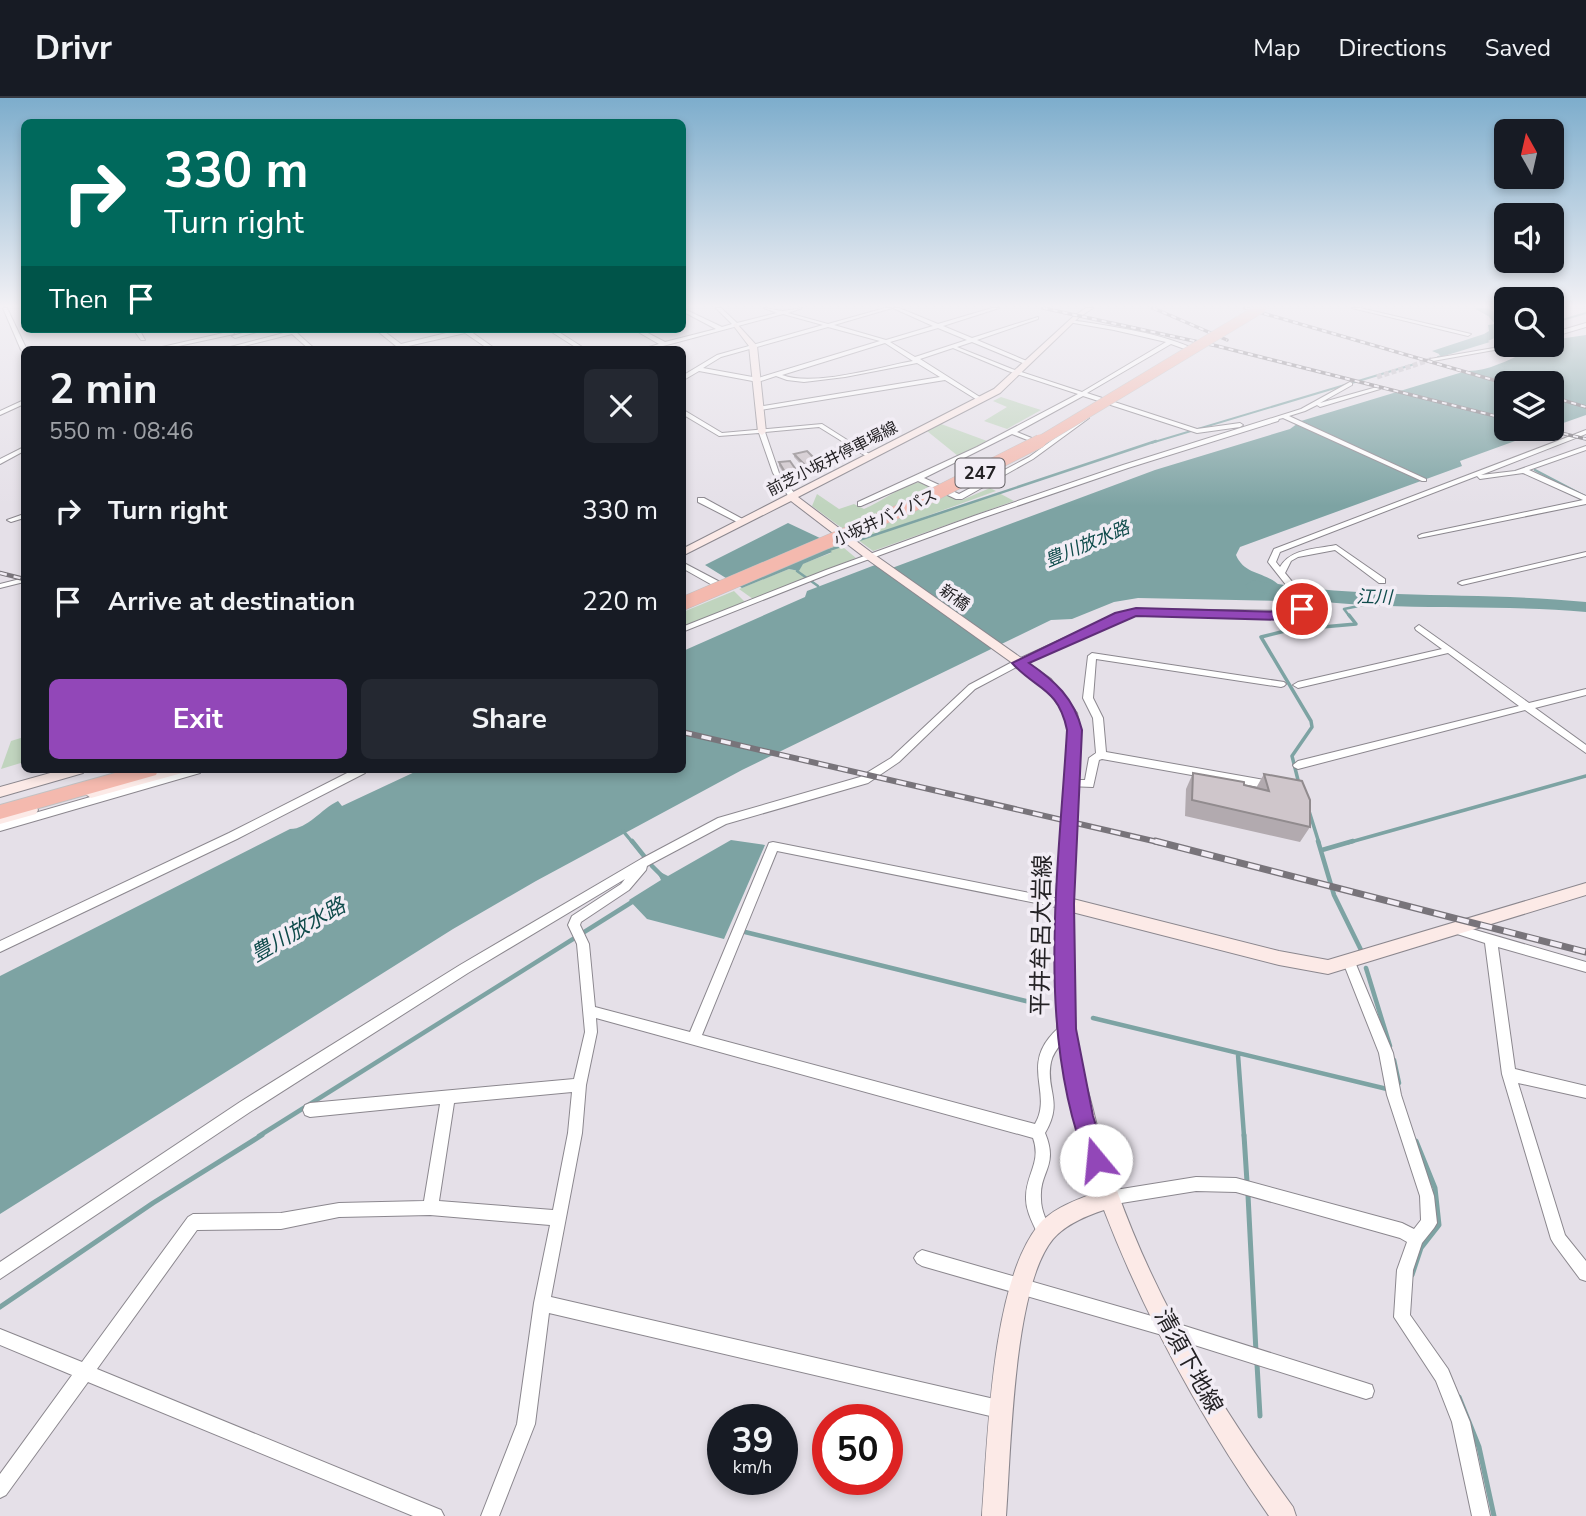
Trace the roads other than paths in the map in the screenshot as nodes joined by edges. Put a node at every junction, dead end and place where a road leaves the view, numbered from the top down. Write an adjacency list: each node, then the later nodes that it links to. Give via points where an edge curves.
1 (726, 374): 12 (street)
2 (757, 374): 12 (main road)
3 (775, 374): 4 (street, via 801,380); 12 (street)
4 (835, 374)
5 (941, 374): 11 (street)
6 (1016, 374): 16 (main road, 前芝小坂井停車場線)
7 (1021, 374): 15 (street)
8 (1119, 374): 15 (street)
9 (1145, 374): 55 (highway, 小坂井バイパス / 247, bridge, via 987,470 858,531)
10 (1157, 374): 17 (street)
11 (947, 378): 16 (street); 20 (street)
12 (758, 380): 20 (main road)
13 (1350, 384): 19 (street)
14 (1377, 389): 19 (street)
15 (1085, 395): 17 (street); 26 (street, via 1053,407)
16 (981, 400): 31 (main road, 前芝小坂井停車場線)
17 (1109, 403): 24 (street, via 1197,431); 34 (street, via 1031,458 959,497)
18 (21, 404): 21 (street)
19 (1311, 406): 23 (street)
20 (760, 408): 25 (main road)
21 (0, 412)
22 (686, 413): 25 (street, via 721,435)
23 (1287, 418): 24 (street); 36 (street)
24 (1276, 419): 47 (street, via 1081,479)
25 (762, 432): 31 (street, via 820,425); 37 (street, via 776,473)
26 (1012, 432): 28 (street); 34 (street)
27 (1586, 432): 35 (street)
28 (1032, 440)
29 (1586, 448): 33 (street)
30 (21, 451): 32 (street)
31 (871, 457): 37 (main road, 前芝小坂井停車場線)
32 (0, 462)
33 (1525, 470): 35 (street); 39 (street)
34 (918, 478): 40 (street)
35 (1463, 479): 49 (street, via 1277,551 1272,562)
36 (1424, 480)
37 (794, 498): 43 (main road, 前芝小坂井停車場線); 47 (main road)
38 (701, 500): 43 (street)
39 (1586, 501): 44 (street)
40 (861, 504)
41 (21, 517): 42 (street)
42 (10, 520)
43 (744, 522): 45 (main road, 前芝小坂井停車場線)
44 (1422, 536)
45 (686, 549)
46 (1586, 554): 52 (street)
47 (870, 557): 56 (street); 59 (main road, 新橋)
48 (686, 566): 53 (street)
49 (1281, 573): 51 (street, via 1296,555 1336,547); 59 (street, via 1301,604 1296,614 1136,612)
50 (21, 581): 54 (street)
51 (1382, 581)
52 (1462, 583)
53 (716, 584)
54 (0, 586)
55 (686, 602)
56 (686, 627)
57 (1419, 628): 58 (street)
58 (1449, 650): 61 (street); 63 (street)
59 (1019, 663): 72 (main road, 平井牟呂大岩線, via 1047,682 1071,713); 78 (street, via 972,687 895,760 864,780 722,821)
60 (1282, 684): 65 (street, via 1092,656 1088,698 1098,718)
61 (1298, 685)
62 (1586, 692): 63 (street)
63 (1528, 708): 64 (street); 66 (street)
64 (1586, 750)
65 (1101, 755): 72 (street, via 1094,758 1089,784); 73 (street)
66 (1298, 765)
67 (67, 773): 74 (main road)
68 (138, 773): 75 (highway)
69 (166, 773): 76 (main road)
70 (186, 773): 77 (street)
71 (355, 773): 83 (street)
72 (1071, 783): 80 (main road, 平井牟呂大岩線)
73 (1279, 787)
74 (0, 792)
75 (0, 812)
76 (0, 819)
77 (0, 827)
78 (645, 862): 86 (street, via 625,887 576,919); 101 (street, via 257,1100)
79 (1586, 888): 81 (main road)
80 (1066, 904): 84 (main road, via 1279,958 1328,967); 87 (main road, 平井牟呂大岩線); 88 (street, via 773,846)
81 (1458, 930): 82 (street); 84 (main road)
82 (1490, 940): 85 (street); 89 (street)
83 (0, 947)
84 (1349, 962): 99 (street, via 1386,1053 1394,1095 1427,1196 1429,1223)
85 (1586, 967)
86 (590, 1011): 88 (street); 90 (street, via 591,1032)
87 (1066, 1029): 94 (street, via 1047,1051 1048,1119); 95 (main road, 平井牟呂大岩線, via 1083,1116)
88 (695, 1037): 94 (street)
89 (1509, 1074): 91 (street); 102 (street, via 1559,1239)
90 (579, 1085): 92 (street); 97 (street, via 575,1133)
91 (1586, 1092)
92 (448, 1097): 93 (street); 96 (street)
93 (310, 1110)
94 (1038, 1132): 98 (street, via 1045,1155 1034,1190 1034,1207)
95 (1109, 1198): 98 (main road, via 1072,1212); 99 (street, via 1196,1184 1236,1185); 105 (main road, 清須下地線)
96 (430, 1208): 97 (street); 107 (street, via 339,1210 281,1221 193,1222)
97 (557, 1218): 104 (street)
98 (1044, 1232): 103 (main road)
99 (1416, 1238): 115 (street, via 1405,1270 1402,1317 1442,1375 1461,1422)
100 (922, 1258): 103 (street)
101 (0, 1272)
102 (1586, 1273)
103 (1020, 1285): 105 (street); 109 (main road)
104 (542, 1303): 109 (street); 112 (street, via 527,1424)
105 (1169, 1329): 108 (street); 114 (main road, 清須下地線, via 1185,1363)
106 (0, 1338): 107 (street)
107 (83, 1373): 110 (street); 111 (street)
108 (1366, 1391)
109 (1003, 1410): 113 (main road)
110 (0, 1489)
111 (435, 1516)
112 (490, 1516)
113 (994, 1516)
114 (1284, 1516)
115 (1481, 1516)

